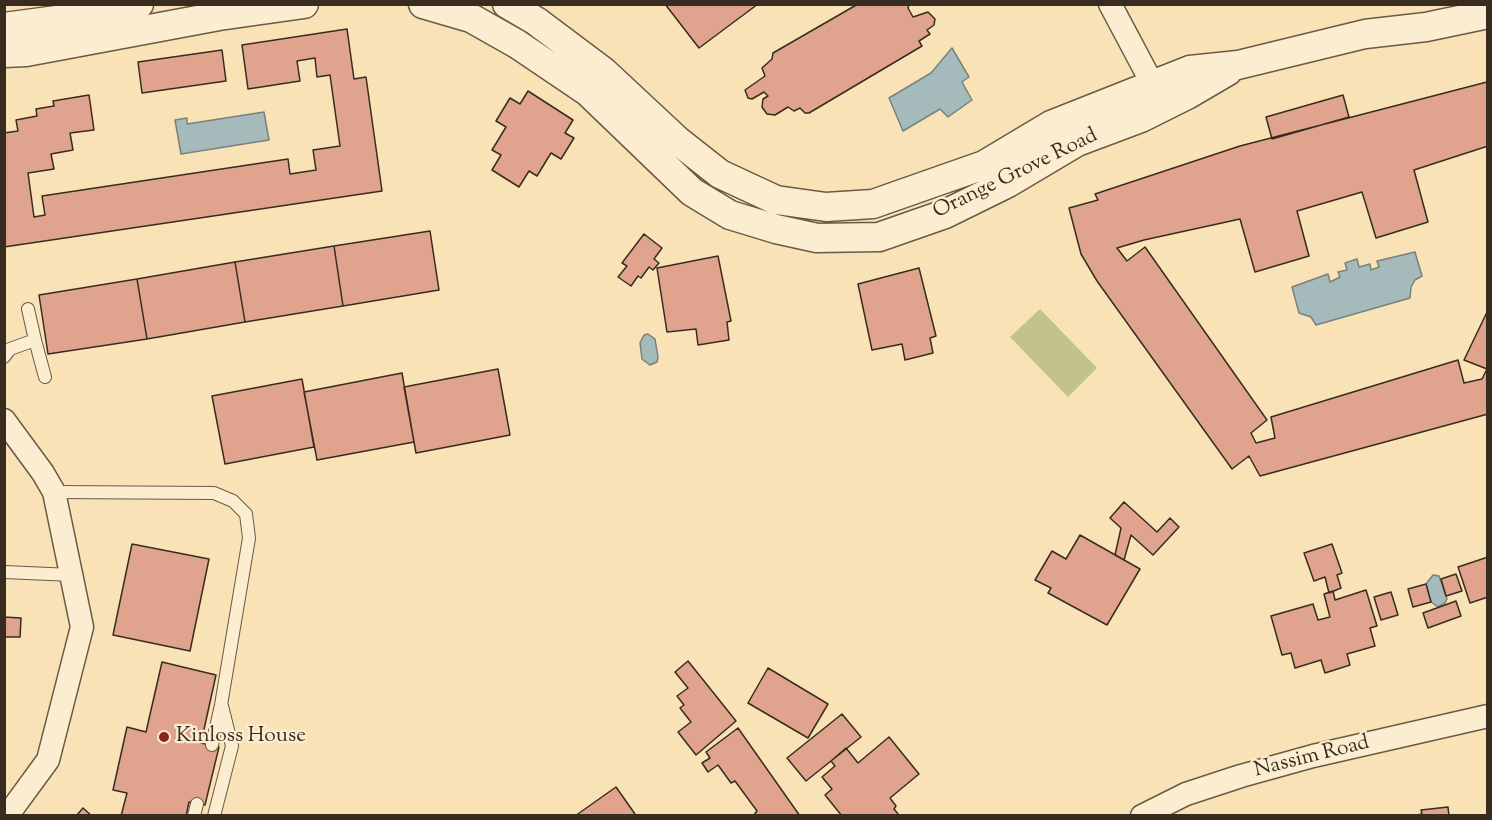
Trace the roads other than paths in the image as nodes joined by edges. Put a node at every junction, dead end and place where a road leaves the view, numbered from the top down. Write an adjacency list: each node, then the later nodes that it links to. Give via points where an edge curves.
1 (139, 4): 7 (street, via 95,15)
2 (304, 4): 8 (street, via 219,16)
3 (423, 4): 12 (street, Orange Grove Road, via 471,18 517,44)
4 (507, 4): 12 (street, Orange Grove Road, via 604,72)
5 (1110, 4): 10 (street)
6 (1488, 14): 9 (street, Orange Grove Road, via 1365,34)
7 (4, 27)
8 (12, 56)
9 (1238, 65): 10 (street, Orange Grove Road, via 1190,70); 11 (street, Orange Grove Road)
10 (1153, 85): 11 (street); 12 (street, Orange Grove Road, via 1051,125 984,165 873,204 826,207 776,200)
11 (1141, 118): 12 (street, Orange Grove Road, via 1077,142 945,214 879,237 817,238 730,215 692,192)
12 (669, 151)
13 (28, 309): 14 (lane)
14 (35, 340): 15 (lane); 16 (lane)
15 (6, 351)
16 (45, 377)
17 (4, 420): 18 (street)
18 (54, 492): 20 (street); 21 (lane, via 214,493 233,501 246,514 249,538)
19 (4, 572): 20 (lane)
20 (72, 575): 24 (street, via 82,627 48,760)
21 (221, 705): 23 (lane); 25 (lane, via 232,746)
22 (1488, 716): 26 (street, Nassim Road, via 1241,776 1186,794)
23 (212, 745)
24 (7, 816)
25 (214, 816)
26 (1142, 816)

